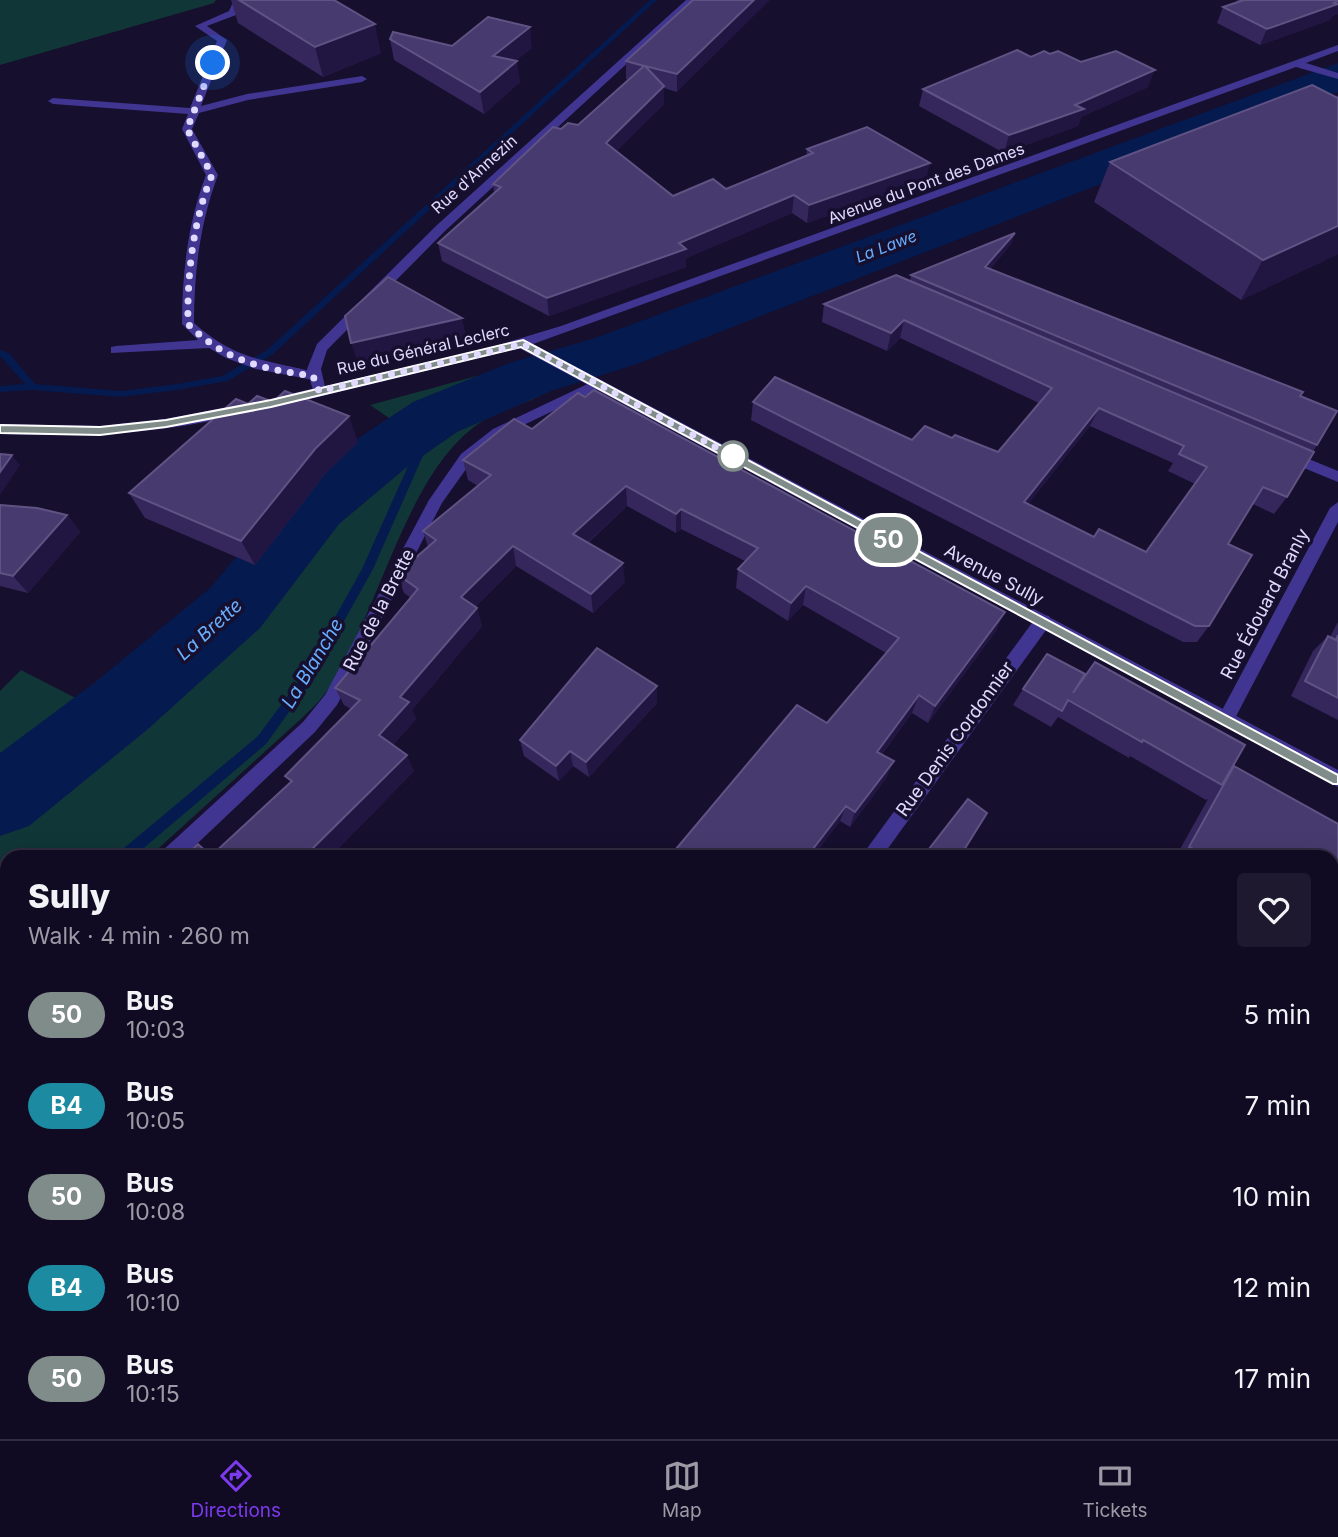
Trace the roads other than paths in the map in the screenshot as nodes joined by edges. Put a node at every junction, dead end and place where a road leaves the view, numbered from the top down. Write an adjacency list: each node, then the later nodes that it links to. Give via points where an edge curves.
1 (239, 0): 8 (street, via 233,13 200,26 222,40)
2 (691, 0): 12 (street, Rue d'Annezin, via 441,228 322,347 315,357)
3 (1338, 48): 4 (street, Avenue du Pont des Dames)
4 (1295, 63): 5 (street); 10 (street, Avenue du Pont des Dames)
5 (1338, 76)
6 (362, 79): 8 (street, via 247,97)
7 (53, 101): 8 (street)
8 (194, 111): 9 (street, via 187,129 212,175 200,205 187,298 188,324)
9 (207, 344): 11 (street); 12 (street, via 265,369)
10 (523, 344): 13 (street, Avenue Sully); 14 (street, Rue du Général Leclerc)
11 (116, 350)
12 (313, 376): 14 (street)
13 (594, 381): 19 (street, Avenue Sully); 22 (street, Rue de la Brette, via 498,432 467,458 436,500 331,700 309,727)
14 (319, 391): 15 (street, Rue du Général Leclerc, via 152,425 100,431)
15 (0, 429)
16 (1274, 449): 17 (street)
17 (1338, 477)
18 (1338, 508): 20 (street, Rue Édouard Branly)
19 (1042, 621): 20 (street, Avenue Sully); 23 (street, Rue Denis Cordonnier)
20 (1226, 719): 21 (street, Avenue Sully)
21 (1338, 779)
22 (178, 850)
23 (875, 850)

